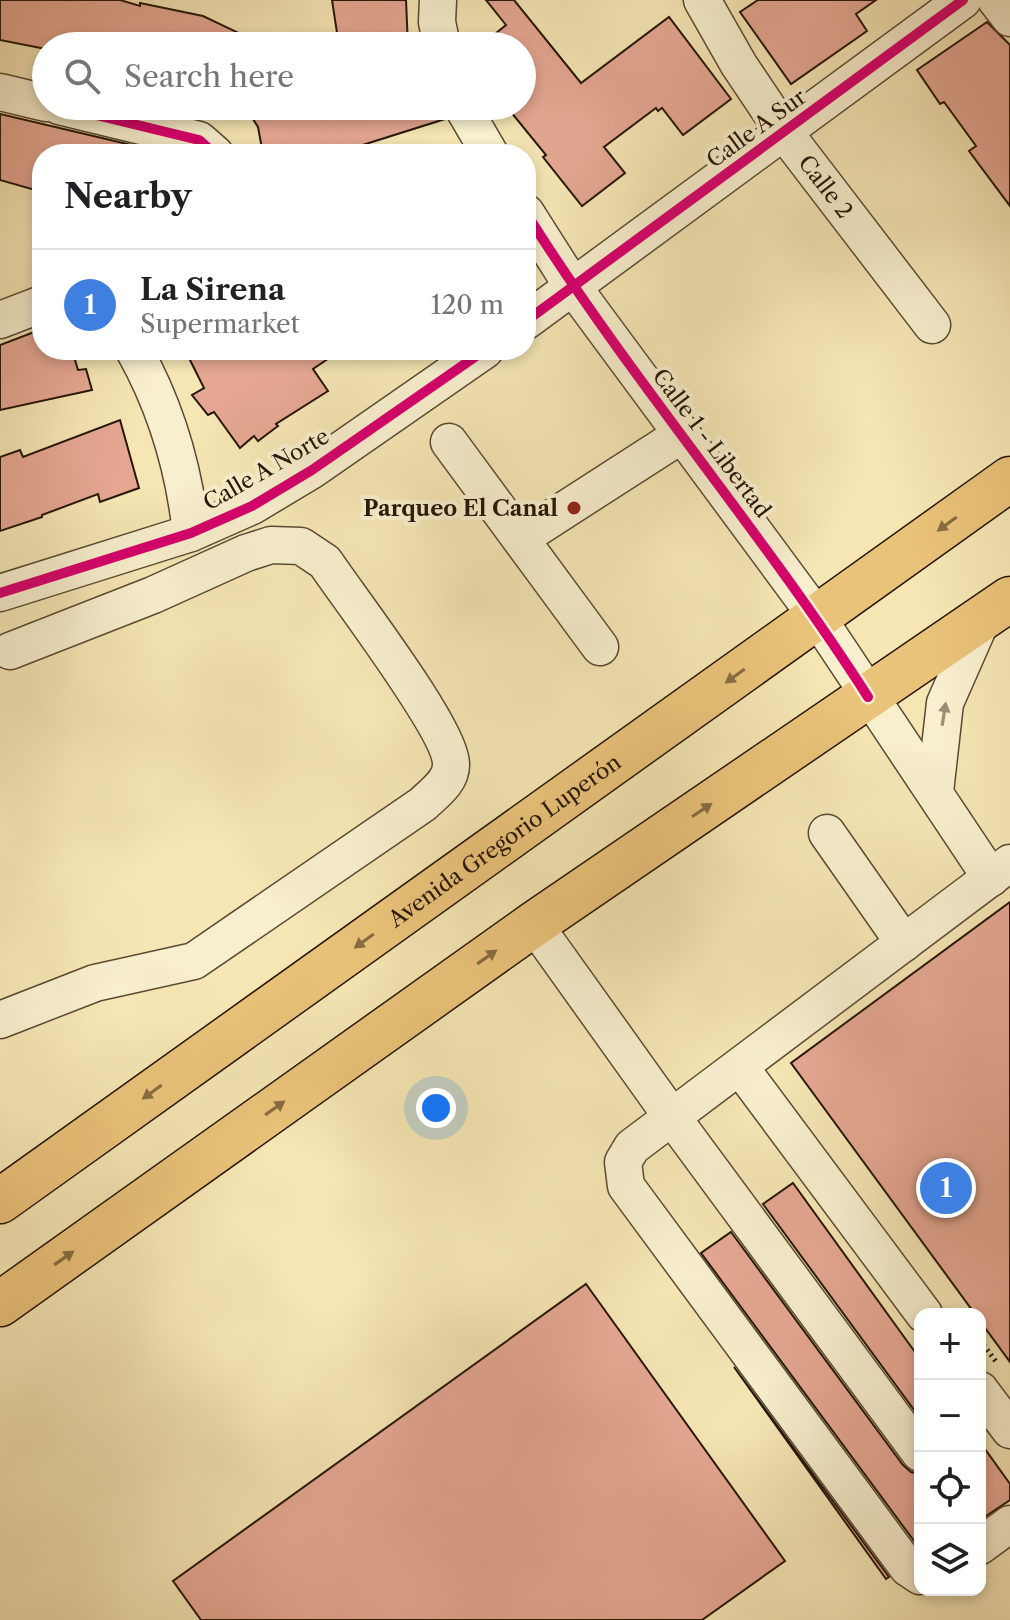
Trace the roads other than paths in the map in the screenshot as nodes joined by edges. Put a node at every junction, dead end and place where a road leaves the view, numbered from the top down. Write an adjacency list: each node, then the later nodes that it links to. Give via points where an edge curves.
1 (438, 0): 6 (street)
2 (702, 0): 11 (street, Calle 2)
3 (963, 0): 11 (street, Calle A Sur)
4 (996, 0): 5 (street)
5 (1010, 18)
6 (439, 32)
7 (0, 92): 8 (street)
8 (32, 100)
9 (117, 120): 12 (street)
10 (470, 120): 13 (street)
11 (784, 132): 15 (street, Calle A Sur); 19 (street, Calle 2)
12 (204, 144)
13 (484, 144)
14 (536, 229): 15 (street, Calle 1 - Libertad)
15 (573, 287): 17 (street); 22 (street, Calle 1 - Libertad)
16 (32, 308): 18 (street)
17 (536, 314)
18 (0, 320)
19 (932, 325)
20 (139, 360): 25 (street, via 175,444)
21 (471, 360): 25 (street, Calle A Norte, via 312,470 252,506)
22 (681, 435): 26 (street); 29 (street, Calle 1 - Libertad)
23 (449, 442): 26 (street)
24 (1010, 479): 29 (main road, Avenida Gregorio Luperón, one-way to 29)
25 (191, 533): 27 (street, Calle A Norte)
26 (521, 538): 30 (street)
27 (0, 593)
28 (996, 609): 32 (main road); 33 (street, one-way to 28, via 945,703)
29 (817, 617): 32 (street, Calle 1 - Libertad); 41 (main road, Avenida Gregorio Luperón, one-way to 41)
30 (600, 647)
31 (10, 651): 38 (street, via 246,553 271,545 301,546 325,562 424,705 450,750 452,769 423,804 194,961 95,983)
32 (868, 697): 33 (street, Calle 1 - Libertad); 36 (main road, one-way to 32)
33 (935, 792): 35 (street, Calle 1 - Libertad)
34 (827, 833): 37 (street)
35 (1000, 871): 37 (street)
36 (534, 924): 40 (street); 42 (main road, one-way to 36)
37 (904, 943): 39 (street)
38 (0, 1020)
39 (740, 1067): 40 (street); 43 (street)
40 (672, 1117): 46 (street); 47 (street, via 632,1147 623,1162 626,1186)
41 (0, 1201)
42 (0, 1304)
43 (920, 1308)
44 (986, 1398): 45 (street)
45 (1010, 1430)
46 (919, 1452)
47 (914, 1572)

